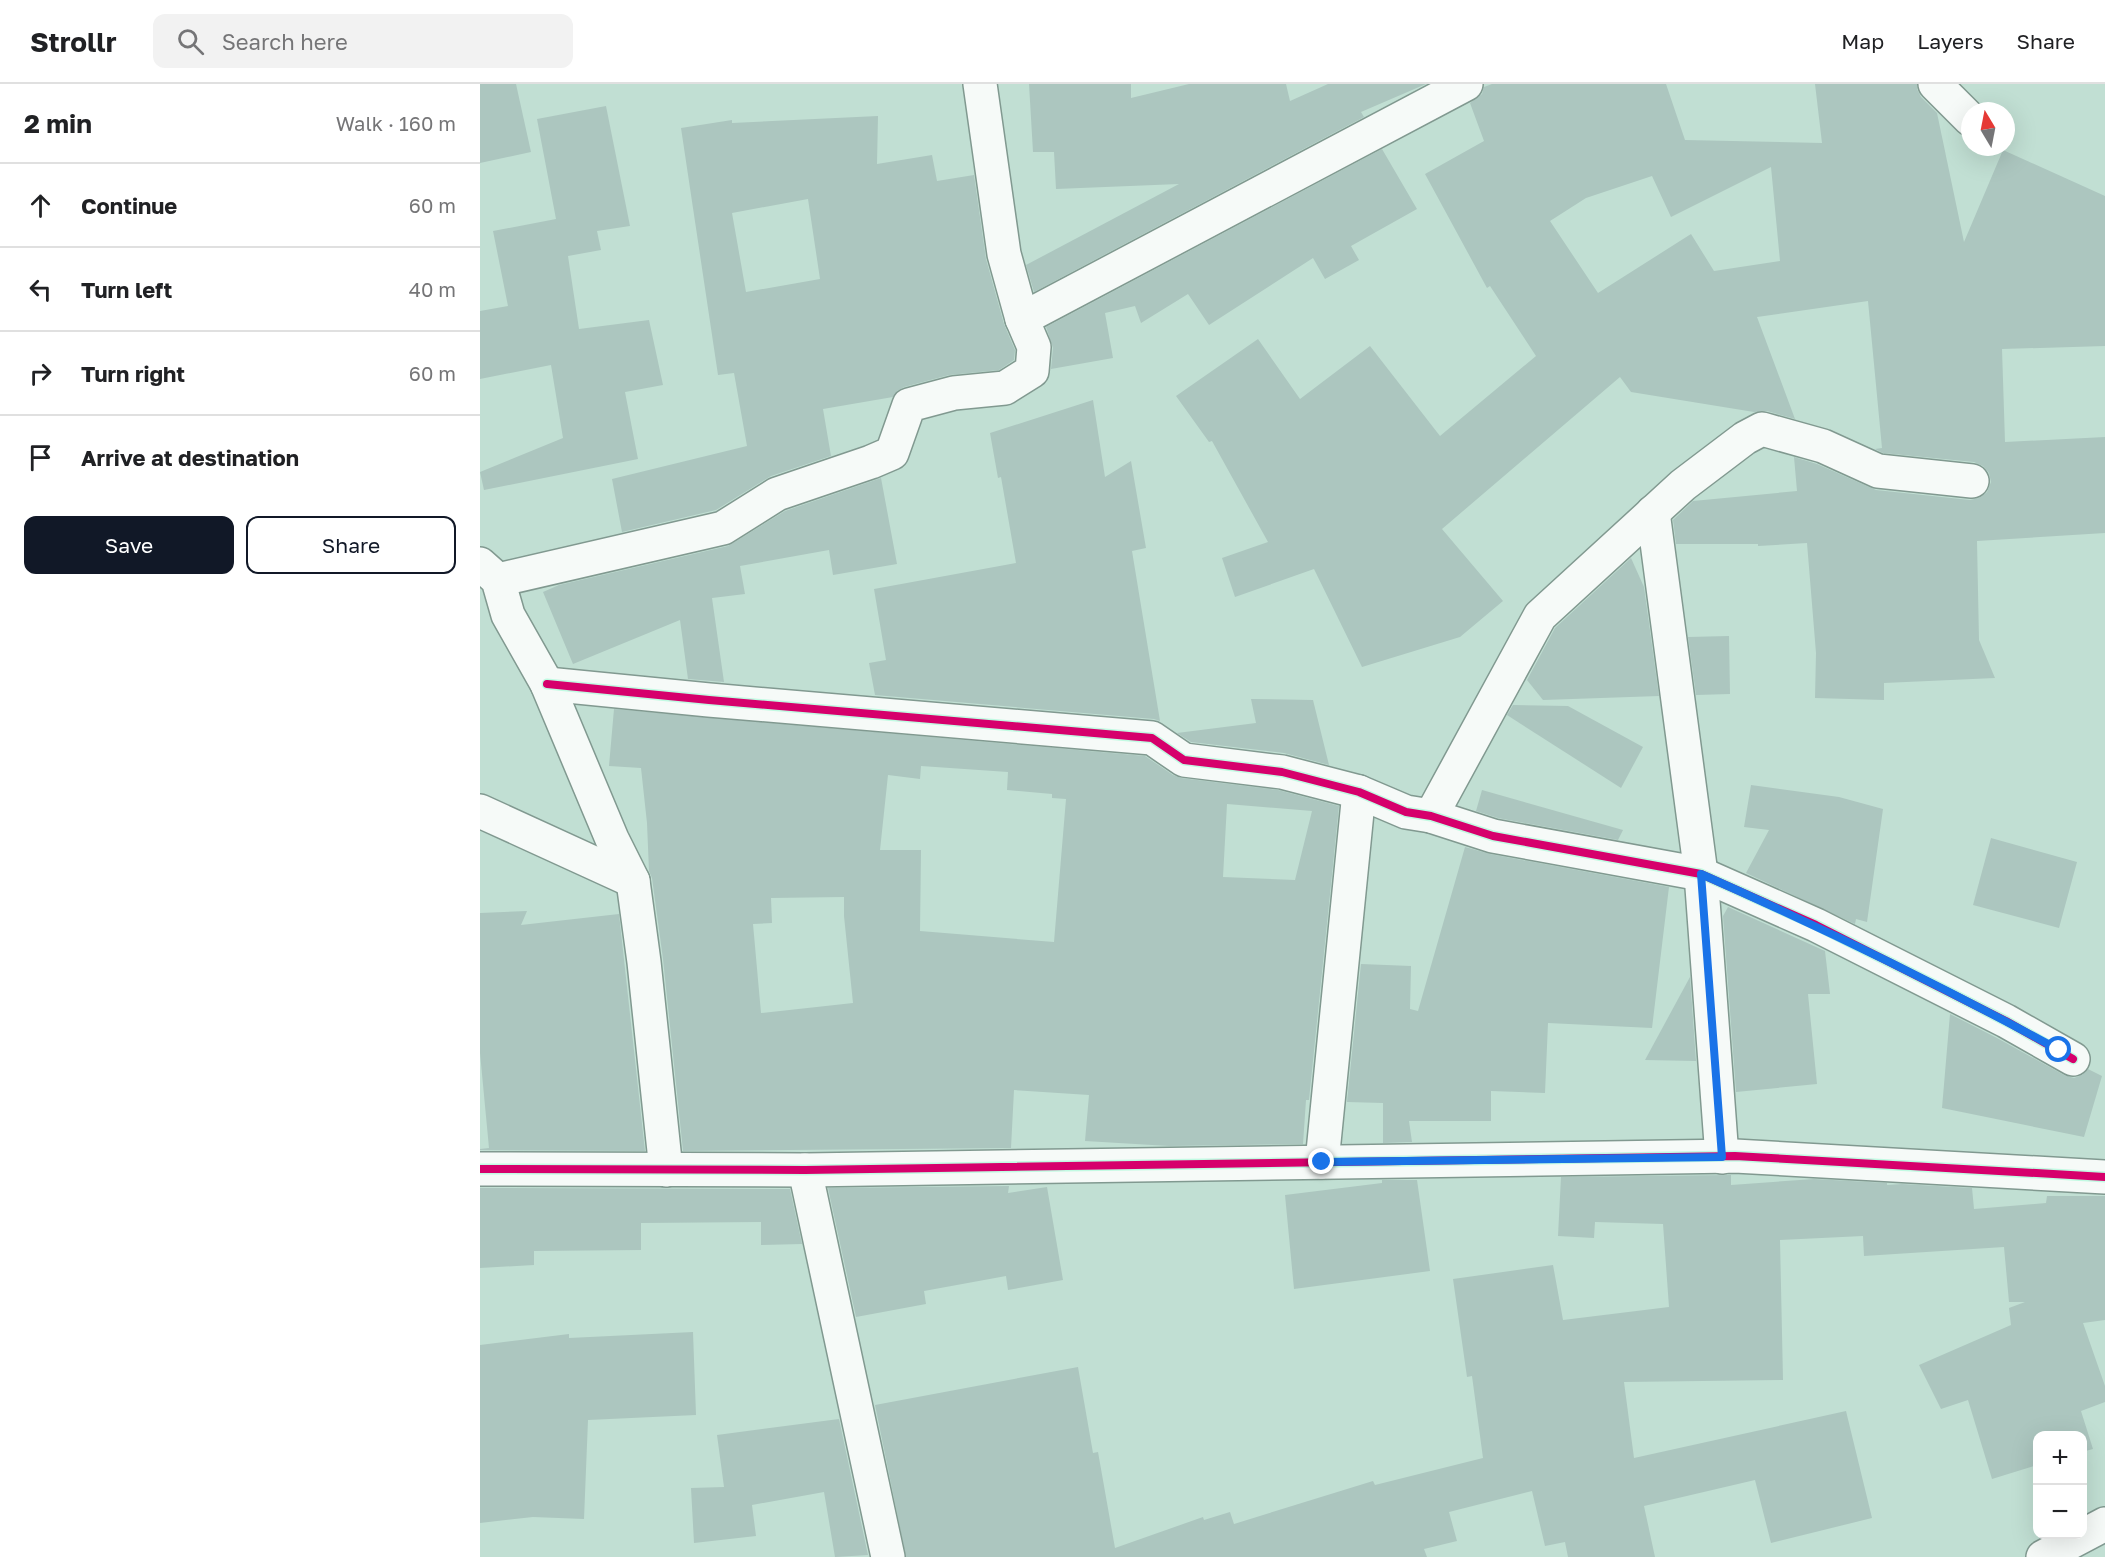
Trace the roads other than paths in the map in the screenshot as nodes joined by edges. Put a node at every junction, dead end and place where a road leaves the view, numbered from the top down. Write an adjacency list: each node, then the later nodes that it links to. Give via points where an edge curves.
1 (980, 84): 5 (street, via 1004,254)
2 (1466, 84): 5 (street)
3 (1935, 84): 4 (street)
4 (1961, 110)
5 (1022, 320): 8 (street, via 1034,347 1032,371 1005,388 954,393 909,405 892,453 777,494 723,528)
6 (1972, 481): 7 (street, via 1878,471 1823,446 1762,429 1683,485)
7 (1653, 512): 12 (street, via 1540,616); 13 (street)
8 (489, 572): 9 (street)
9 (547, 684): 10 (street, via 1152,738 1184,760 1282,772); 14 (street)
10 (1359, 792): 12 (street, via 1406,812); 17 (street)
11 (480, 811): 14 (street)
12 (1431, 816): 13 (street, via 1493,836)
13 (1701, 874): 15 (street, via 1816,925); 16 (street)
14 (633, 881): 19 (street)
15 (2073, 1059)
16 (1722, 1157): 17 (street); 21 (street)
17 (1322, 1162): 20 (street)
18 (480, 1169): 19 (street)
19 (666, 1170): 20 (street)
20 (805, 1170): 23 (street)
21 (2105, 1177)
22 (2105, 1524): 24 (street)
23 (888, 1557)
24 (2043, 1557)

